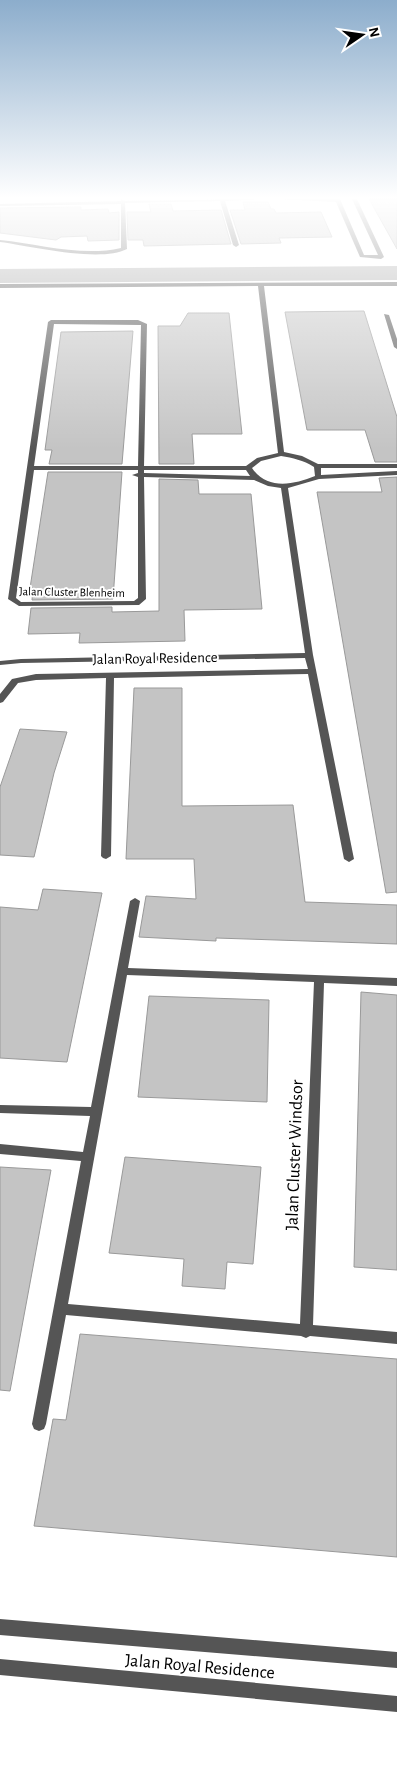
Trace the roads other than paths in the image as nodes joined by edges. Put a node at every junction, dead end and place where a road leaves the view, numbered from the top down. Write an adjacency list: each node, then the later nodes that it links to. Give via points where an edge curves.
1 (397, 284): 2 (street)
2 (260, 285): 3 (street); 7 (street)
3 (0, 286)
4 (386, 315): 5 (street)
5 (395, 332): 6 (street)
6 (397, 347)
7 (281, 454): 8 (street, via 298,456); 12 (street, via 254,461)
8 (317, 466): 9 (street); 16 (street)
9 (397, 466)
10 (140, 467): 11 (street, Jalan Cluster Blenheim, via 144,324 62,322 49,324); 12 (street); 13 (street); 15 (street, Jalan Cluster Blenheim)
11 (32, 468): 13 (street); 15 (street, Jalan Cluster Blenheim, via 12,599 19,604 140,602)
12 (248, 468): 17 (street)
13 (120, 470): 15 (street)
14 (397, 474): 16 (street)
15 (140, 477): 17 (street)
16 (318, 477): 18 (street, via 303,484)
17 (253, 478): 18 (street, via 265,484)
18 (284, 486): 19 (street)
19 (309, 655): 20 (street, Jalan Royal Residence); 21 (street)
20 (0, 663)
21 (312, 671): 22 (street, Jalan Royal Residence); 25 (street)
22 (110, 676): 23 (street, Jalan Royal Residence, via 24,678 11,684); 24 (street, Jalan Royal Residence)
23 (0, 700)
24 (106, 856)
25 (349, 859)
26 (135, 901): 27 (street)
27 (122, 971): 28 (street); 31 (street)
28 (319, 980): 29 (street); 35 (street, Jalan Cluster Windsor)
29 (397, 982)
30 (0, 1109): 31 (street)
31 (96, 1112): 33 (street)
32 (0, 1149): 33 (street)
33 (87, 1157): 34 (street)
34 (60, 1310): 35 (street); 37 (street)
35 (306, 1332): 36 (street)
36 (397, 1338)
37 (39, 1424)
38 (0, 1627): 39 (street, Jalan Royal Residence)
39 (397, 1660)
40 (0, 1667): 41 (street, Jalan Royal Residence)
41 (397, 1704)

